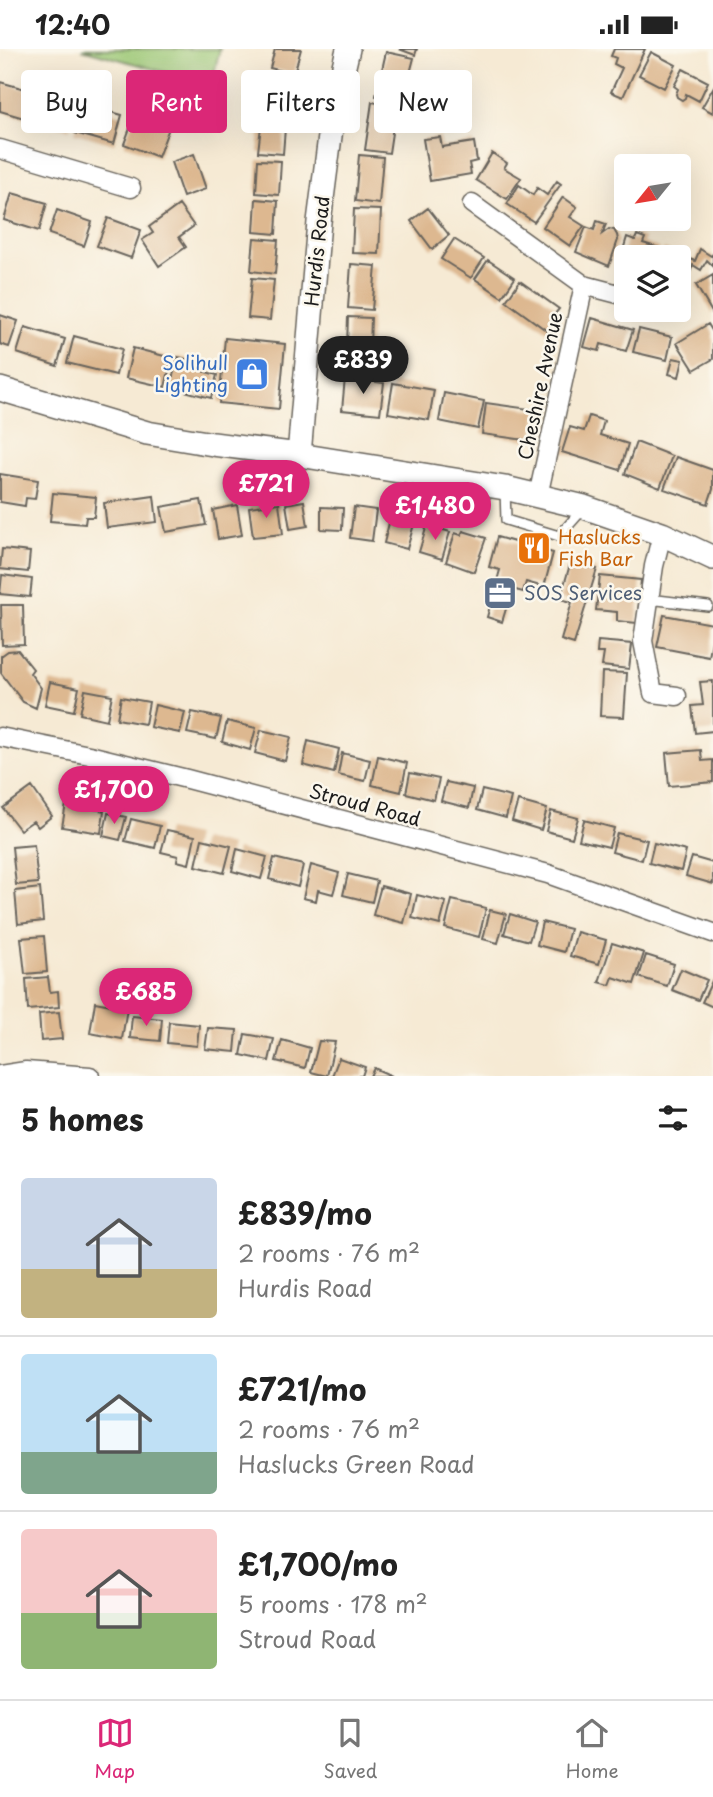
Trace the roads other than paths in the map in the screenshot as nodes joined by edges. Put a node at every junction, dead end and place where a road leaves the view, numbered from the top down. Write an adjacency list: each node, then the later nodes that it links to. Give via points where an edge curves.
1 (348, 49): 8 (street, Hurdis Road, via 333,113 321,208)
2 (0, 149): 3 (street)
3 (131, 188)
4 (472, 204): 5 (street)
5 (584, 285): 6 (street); 10 (street, Cheshire Avenue)
6 (614, 293)
7 (0, 389): 8 (street, via 147,433)
8 (299, 455): 9 (street)
9 (505, 488): 10 (street); 11 (lane, via 506,520 559,536)
10 (538, 496): 11 (street)
11 (584, 507): 12 (street)
12 (663, 534): 13 (street); 14 (street)
13 (713, 558)
14 (649, 600): 15 (lane); 16 (street, via 643,641 653,693)
15 (708, 606)
16 (677, 695)
17 (0, 737): 18 (street, Stroud Road, via 162,773 548,874)
18 (713, 933)
19 (0, 1075): 20 (street, via 26,1071)
20 (90, 1076)

